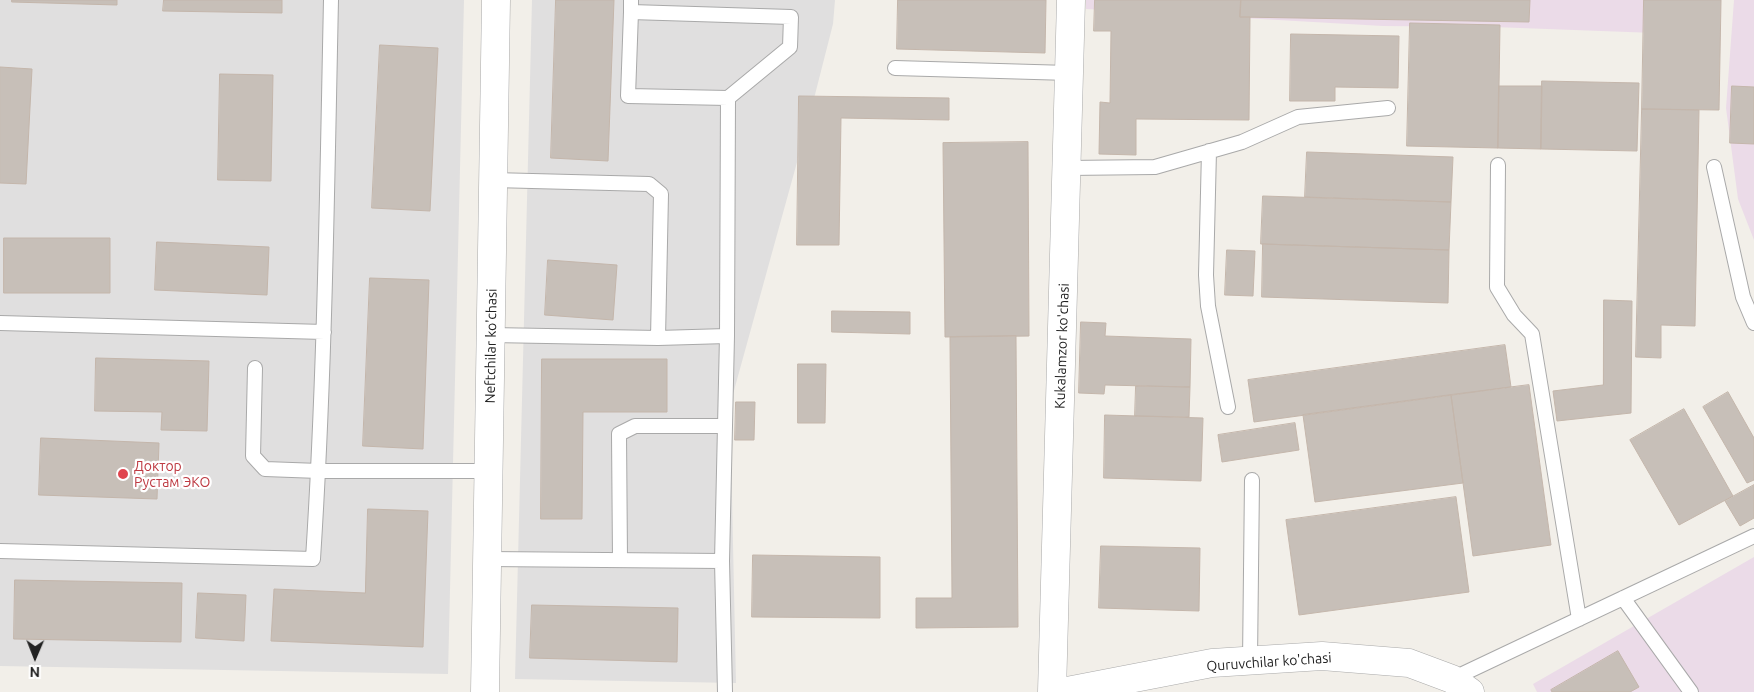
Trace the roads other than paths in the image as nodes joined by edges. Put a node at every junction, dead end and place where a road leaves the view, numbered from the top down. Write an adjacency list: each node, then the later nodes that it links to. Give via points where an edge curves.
1 (331, 0): 16 (lane)
2 (496, 0): 13 (street, Neftchilar ko'chasi)
3 (1071, 0): 6 (street, Kukalamzor ko'chasi)
4 (630, 6): 7 (lane, via 628,96); 7 (lane, via 791,17 790,47)
5 (895, 68): 6 (lane)
6 (1069, 73): 12 (street, Kukalamzor ko'chasi)
7 (728, 98): 18 (lane)
8 (1388, 108): 9 (lane, via 1298,117 1242,142)
9 (1209, 151): 12 (lane, via 1154,167); 21 (lane, via 1208,306)
10 (1498, 165): 32 (lane, via 1496,287 1514,315 1532,334)
11 (1714, 167): 15 (lane, via 1743,297)
12 (1067, 168): 37 (street, Kukalamzor ko'chasi)
13 (493, 180): 17 (street, Neftchilar ko'chasi); 19 (lane, via 649,184 661,194)
14 (0, 323): 16 (lane)
15 (1754, 323)
16 (324, 332): 23 (lane)
17 (491, 335): 19 (lane); 24 (street, Neftchilar ko'chasi)
18 (727, 336): 19 (lane); 22 (lane)
19 (658, 338)
20 (255, 368): 23 (lane, via 253,456 265,469)
21 (1228, 407)
22 (725, 426): 29 (lane, via 635,426 619,434); 30 (lane)
23 (318, 471): 24 (lane); 27 (lane, via 313,559)
24 (489, 471): 28 (street, Neftchilar ko'chasi)
25 (1252, 480): 33 (lane)
26 (1754, 536): 31 (lane)
27 (0, 551)
28 (487, 559): 29 (lane); 35 (street, Neftchilar ko'chasi)
29 (620, 560): 30 (lane)
30 (722, 561): 36 (lane)
31 (1623, 598): 32 (lane); 39 (lane)
32 (1579, 619): 34 (lane)
33 (1250, 661): 34 (street, Quruvchilar ko'chasi, via 1322,656 1409,664); 38 (street, Quruvchilar ko'chasi, via 1212,664)
34 (1461, 685)
35 (485, 692)
36 (725, 692)
37 (1052, 692)
38 (1062, 692)
39 (1691, 692)

